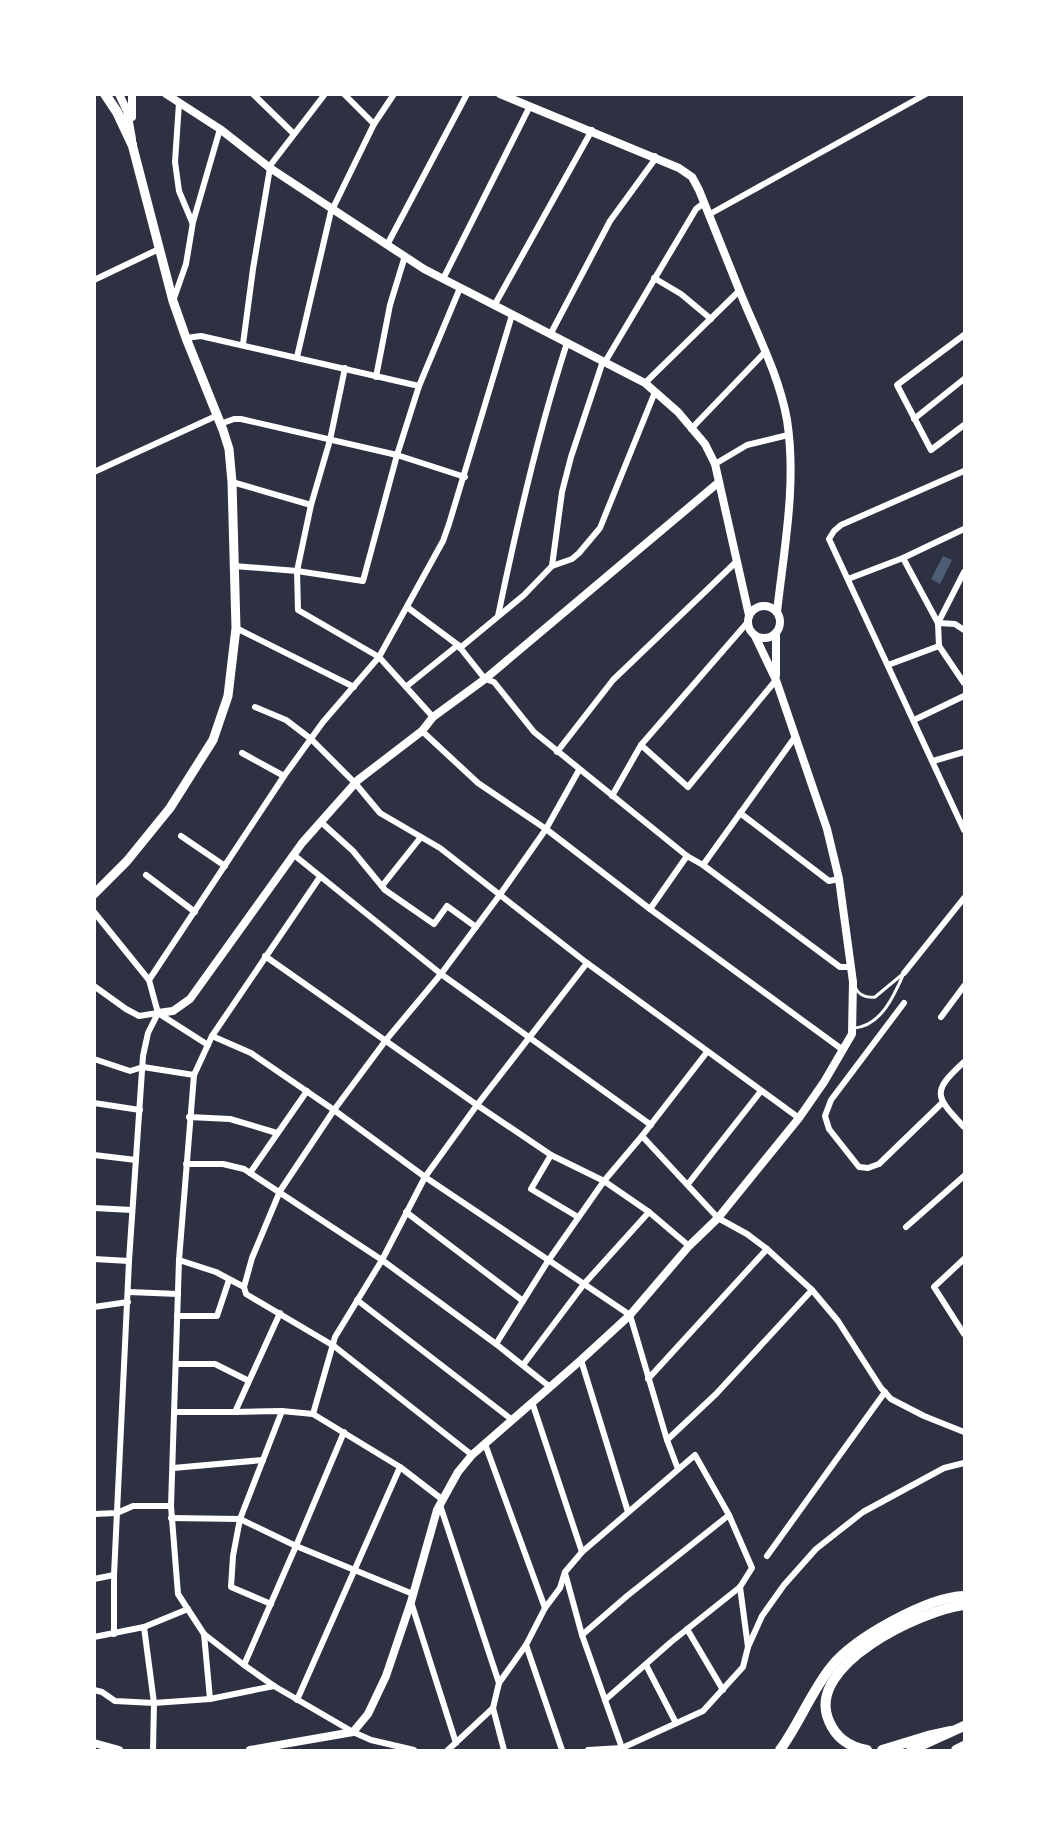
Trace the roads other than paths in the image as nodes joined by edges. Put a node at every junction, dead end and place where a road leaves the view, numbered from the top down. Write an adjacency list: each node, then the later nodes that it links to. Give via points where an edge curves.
1 (105, 94): 19 (main road)
2 (119, 94): 15 (street)
3 (132, 94): 15 (street)
4 (166, 94): 12 (street)
5 (253, 94): 18 (street)
6 (325, 94): 18 (street)
7 (344, 94): 14 (street)
8 (394, 94): 14 (street)
9 (467, 94): 26 (street)
10 (500, 94): 13 (street)
11 (926, 94): 24 (street)
12 (179, 104): 16 (street); 25 (street, via 175,162 179,191)
13 (530, 106): 17 (street); 30 (street)
14 (374, 124): 23 (street)
15 (131, 127): 19 (street)
16 (220, 129): 21 (street); 25 (street)
17 (592, 130): 20 (street); 35 (street)
18 (294, 134): 21 (street)
19 (132, 144): 27 (main road)
20 (655, 156): 22 (street, via 692,177); 38 (street, via 610,221)
21 (269, 168): 23 (street); 42 (street)
22 (704, 203): 24 (street); 29 (street, via 696,209)
23 (333, 208): 26 (street); 44 (street)
24 (710, 214): 33 (street)
25 (193, 222): 34 (street, via 186,264)
26 (387, 245): 28 (street)
27 (159, 249): 31 (street); 34 (main road)
28 (405, 256): 30 (street); 47 (street, via 390,305)
29 (654, 278): 37 (street); 45 (street)
30 (443, 279): 32 (street)
31 (94, 280)
32 (460, 288): 35 (street); 50 (street)
33 (740, 291): 37 (street); 43 (street)
34 (173, 301): 40 (main road)
35 (494, 306): 36 (street)
36 (512, 315): 38 (street); 62 (street)
37 (711, 319): 49 (street)
38 (550, 334): 41 (street)
39 (964, 335): 52 (street, via 897,385)
40 (186, 338): 42 (street, via 201,336); 53 (main road)
41 (567, 343): 45 (street); 76 (street, via 544,412)
42 (243, 344): 44 (street)
43 (766, 351): 55 (street); 56 (street, via 782,396)
44 (297, 357): 46 (street)
45 (604, 361): 49 (street); 70 (street, via 562,492)
46 (345, 368): 47 (street); 57 (street)
47 (376, 376): 50 (street)
48 (964, 379): 52 (street)
49 (645, 383): 51 (street)
50 (419, 386): 58 (street)
51 (655, 392): 55 (street); 70 (street, via 600,528 572,559)
52 (914, 418): 54 (street, via 931,450)
53 (218, 420): 57 (street, via 241,419); 61 (street); 63 (main road, via 229,450)
54 (964, 425)
55 (691, 429): 59 (street, via 705,444)
56 (788, 435): 59 (street, via 747,445); 75 (street, via 788,511)
57 (330, 440): 58 (street); 65 (street)
58 (397, 455): 62 (street); 71 (street, via 363,581)
59 (715, 464): 64 (street)
60 (964, 471): 73 (street, via 834,531 830,538)
61 (94, 472)
62 (465, 477): 74 (street, via 443,541)
63 (232, 482): 65 (street); 69 (main road)
64 (719, 482): 68 (street); 87 (street)
65 (311, 505): 71 (street)
66 (964, 529): 67 (street)
67 (903, 558): 73 (street); 78 (street)
68 (736, 561): 77 (street); 100 (street, via 613,680)
69 (234, 566): 71 (street); 79 (main road)
70 (552, 566): 76 (street)
71 (297, 571): 85 (street, via 298,610)
72 (964, 572): 78 (street)
73 (848, 579): 86 (street)
74 (407, 607): 83 (street); 85 (street)
75 (777, 612): 77 (street, via 763,606 753,609); 81 (street, via 780,622)
76 (498, 616): 83 (street)
77 (748, 619): 82 (street); 99 (street)
78 (938, 623): 80 (street, via 955,624); 84 (street)
79 (237, 628): 91 (street); 123 (main road, via 228,696 213,740 170,808)
80 (964, 630)
81 (776, 633): 82 (street, via 766,638); 88 (street)
82 (755, 636): 88 (street)
83 (459, 646): 87 (street); 90 (street)
84 (939, 646): 86 (street); 89 (street)
85 (379, 657): 90 (street); 91 (street)
86 (888, 665): 95 (street)
87 (485, 679): 94 (street); 100 (street, via 494,682 534,732)
88 (776, 680): 97 (street); 99 (street, via 688,787)
89 (964, 683)
90 (406, 686): 94 (street)
91 (354, 687): 98 (street)
92 (964, 696): 95 (street)
93 (255, 707): 98 (street, via 286,720)
94 (433, 717): 96 (street)
95 (914, 720): 103 (street)
96 (422, 731): 106 (street); 111 (street, via 478,783)
97 (795, 737): 108 (street); 121 (street, via 827,829)
98 (311, 739): 105 (street); 106 (street)
99 (640, 745): 107 (street)
100 (557, 752): 104 (street)
101 (964, 752): 103 (street)
102 (242, 753): 105 (street)
103 (933, 761): 109 (street)
104 (579, 770): 107 (street); 111 (street)
105 (284, 776): 118 (street)
106 (355, 783): 110 (street); 114 (street, via 380,813)
107 (612, 796): 116 (street)
108 (740, 813): 117 (street); 121 (street, via 829,881)
109 (962, 819): 112 (street)
110 (321, 822): 115 (street); 122 (street)
111 (546, 829): 124 (street); 126 (street)
112 (964, 830)
113 (181, 836): 118 (street)
114 (421, 837): 122 (street); 124 (street)
115 (294, 855): 120 (street); 140 (street, via 190,999 173,1011)
116 (687, 856): 117 (street); 126 (street)
117 (703, 865): 132 (street, via 840,967)
118 (225, 866): 128 (street)
119 (146, 875): 128 (street)
120 (320, 877): 130 (street); 134 (street)
121 (839, 879): 132 (street)
122 (382, 886): 129 (street, via 434,924 447,906)
123 (94, 894)
124 (499, 896): 129 (street); 131 (street)
125 (964, 898): 133 (street)
126 (650, 909): 147 (street)
127 (94, 912): 135 (street)
128 (195, 912): 135 (street)
129 (476, 927): 134 (street)
130 (265, 956): 143 (street); 145 (street)
131 (587, 963): 144 (street); 148 (street)
132 (851, 967): 136 (street)
133 (904, 973): 136 (lane, via 870,998 858,993); 142 (lane, via 879,1017)
134 (441, 974): 144 (street); 145 (street)
135 (148, 980): 140 (street)
136 (853, 982): 142 (street)
137 (94, 986): 140 (street, via 139,1016)
138 (964, 986): 141 (street)
139 (904, 1003): 156 (street, via 831,1100 825,1116 829,1129 859,1167 868,1168 879,1164)
140 (158, 1013): 146 (street); 151 (street, via 148,1033)
141 (941, 1017)
142 (854, 1029): 147 (street)
143 (212, 1036): 146 (street); 153 (street, via 250,1053)
144 (529, 1037): 157 (street); 162 (street)
145 (386, 1040): 157 (street); 159 (street)
146 (208, 1045): 152 (street)
147 (843, 1050): 161 (street)
148 (707, 1052): 154 (street); 162 (street)
149 (94, 1059): 151 (street, via 130,1071)
150 (964, 1062): 156 (street, via 944,1080 940,1089)
151 (143, 1067): 152 (street); 158 (street)
152 (194, 1075): 160 (street)
153 (307, 1091): 159 (street); 164 (street)
154 (761, 1091): 161 (street); 174 (street)
155 (94, 1103): 158 (street)
156 (942, 1103): 163 (street)
157 (477, 1105): 167 (street); 172 (street)
158 (140, 1110): 168 (street)
159 (334, 1110): 172 (street); 175 (street)
160 (189, 1116): 164 (street, via 230,1119); 169 (street)
161 (799, 1118): 181 (street)
162 (651, 1125): 165 (street)
163 (964, 1127)
164 (277, 1133): 170 (street)
165 (642, 1136): 173 (street); 174 (street)
166 (94, 1155): 168 (street)
167 (551, 1155): 173 (street); 180 (street, via 531,1189)
168 (136, 1160): 177 (street)
169 (186, 1164): 170 (street, via 223,1164); 187 (street)
170 (250, 1173): 175 (street)
171 (964, 1176): 182 (street)
172 (425, 1177): 178 (street); 190 (street)
173 (604, 1181): 179 (street); 180 (street)
174 (688, 1184): 181 (street)
175 (280, 1191): 188 (street); 193 (street)
176 (94, 1208): 177 (street)
177 (132, 1210): 189 (street)
178 (406, 1212): 188 (street); 198 (street)
179 (649, 1212): 183 (street); 192 (street)
180 (579, 1217): 190 (street)
181 (718, 1218): 183 (street); 184 (street)
182 (906, 1227)
183 (689, 1246): 202 (street)
184 (767, 1249): 194 (street); 210 (street)
185 (94, 1259): 189 (street)
186 (964, 1259): 204 (street, via 934,1287)
187 (179, 1260): 191 (street); 196 (street)
188 (382, 1260): 197 (street); 205 (street)
189 (129, 1261): 195 (street)
190 (548, 1261): 192 (street); 198 (street)
191 (229, 1280): 193 (street); 203 (street, via 217,1316)
192 (584, 1284): 202 (street); 209 (street)
193 (244, 1287): 201 (street, via 246,1294)
194 (812, 1290): 213 (street, via 838,1321); 222 (street, via 716,1394)
195 (129, 1292): 196 (street); 199 (street)
196 (178, 1294): 203 (street)
197 (357, 1300): 206 (street, via 335,1337); 219 (street)
198 (523, 1300): 205 (street)
199 (128, 1302): 200 (street); 233 (street)
200 (94, 1307)
201 (280, 1313): 206 (street); 211 (street)
202 (630, 1315): 207 (street); 210 (street)
203 (177, 1316): 208 (street)
204 (964, 1334)
205 (496, 1344): 209 (street)
206 (334, 1346): 218 (street); 224 (street)
207 (581, 1360): 212 (street); 232 (street)
208 (176, 1364): 211 (street, via 215,1364); 216 (street)
209 (523, 1365): 212 (street)
210 (648, 1379): 222 (street)
211 (249, 1381): 217 (street)
212 (550, 1387): 214 (street)
213 (885, 1392): 221 (street, via 924,1416); 240 (street)
214 (532, 1402): 219 (street); 239 (street)
215 (282, 1411): 217 (street); 218 (street); 225 (street)
216 (175, 1412): 217 (street); 227 (street)
217 (235, 1412)
218 (313, 1414): 220 (street)
219 (511, 1419): 223 (street)
220 (344, 1432): 228 (street); 238 (street)
221 (964, 1432)
222 (667, 1440): 229 (street)
223 (485, 1444): 224 (street); 250 (street)
224 (472, 1455): 230 (street)
225 (262, 1460): 227 (street); 237 (street)
226 (964, 1462): 259 (street, via 944,1468 863,1512 816,1550 762,1616)
227 (173, 1467): 231 (street)
228 (400, 1467): 230 (street); 241 (street)
229 (678, 1468): 232 (street); 235 (street, via 695,1455)
230 (441, 1502): 247 (street); 262 (street)
231 (171, 1506): 233 (street, via 133,1506); 236 (street)
232 (628, 1512): 239 (street)
233 (117, 1513): 234 (street); 243 (street)
234 (94, 1514)
235 (729, 1515): 245 (street, via 752,1568); 256 (street)
236 (171, 1518): 237 (street); 251 (street, via 178,1594)
237 (240, 1519): 238 (street); 248 (street, via 231,1587)
238 (296, 1546): 241 (street); 248 (street)
239 (582, 1552): 242 (street)
240 (767, 1556)
241 (353, 1570): 247 (street); 267 (street)
242 (565, 1572): 250 (street, via 560,1588); 256 (street)
243 (114, 1575): 244 (street); 254 (street)
244 (94, 1579)
245 (740, 1587): 253 (street); 259 (street)
246 (964, 1596): 287 (main road, via 905,1615 842,1655)
247 (412, 1598): 274 (street, via 386,1676 368,1714); 276 (street)
248 (271, 1604): 260 (street)
249 (964, 1605): 288 (main road, via 946,1608 889,1634 855,1657 833,1680 826,1705 832,1729 848,1744)
250 (545, 1608): 258 (street)
251 (188, 1609): 252 (street); 255 (street)
252 (144, 1627): 254 (street); 269 (street)
253 (687, 1629): 261 (street); 265 (street)
254 (114, 1634): 257 (street)
255 (204, 1634): 260 (street); 266 (street)
256 (582, 1635): 268 (street)
257 (94, 1637)
258 (526, 1645): 262 (street); 285 (street)
259 (748, 1647): 265 (street, via 743,1666)
260 (243, 1665): 263 (street)
261 (646, 1665): 268 (street); 271 (street)
262 (499, 1683): 270 (street)
263 (274, 1686): 266 (street); 267 (street)
264 (94, 1690): 269 (street, via 115,1701)
265 (723, 1690): 271 (street, via 704,1711)
266 (210, 1699): 269 (street)
267 (297, 1700): 274 (street)
268 (605, 1700): 278 (street)
269 (154, 1703): 280 (street)
270 (493, 1708): 276 (street); 284 (street)
271 (676, 1723): 278 (street)
272 (964, 1726): 273 (main road)
273 (951, 1731): 289 (main road); 290 (main road)
274 (353, 1732): 281 (street); 282 (street)
275 (94, 1743): 279 (street)
276 (456, 1743): 283 (street)
277 (964, 1746): 291 (main road)
278 (622, 1748): 286 (street)
279 (119, 1750)
280 (153, 1750)
281 (250, 1750)
282 (414, 1750)
283 (448, 1750)
284 (504, 1750)
285 (562, 1750)
286 (588, 1750)
287 (780, 1750)
288 (867, 1750)
289 (882, 1750)
290 (911, 1750)
291 (956, 1750)

